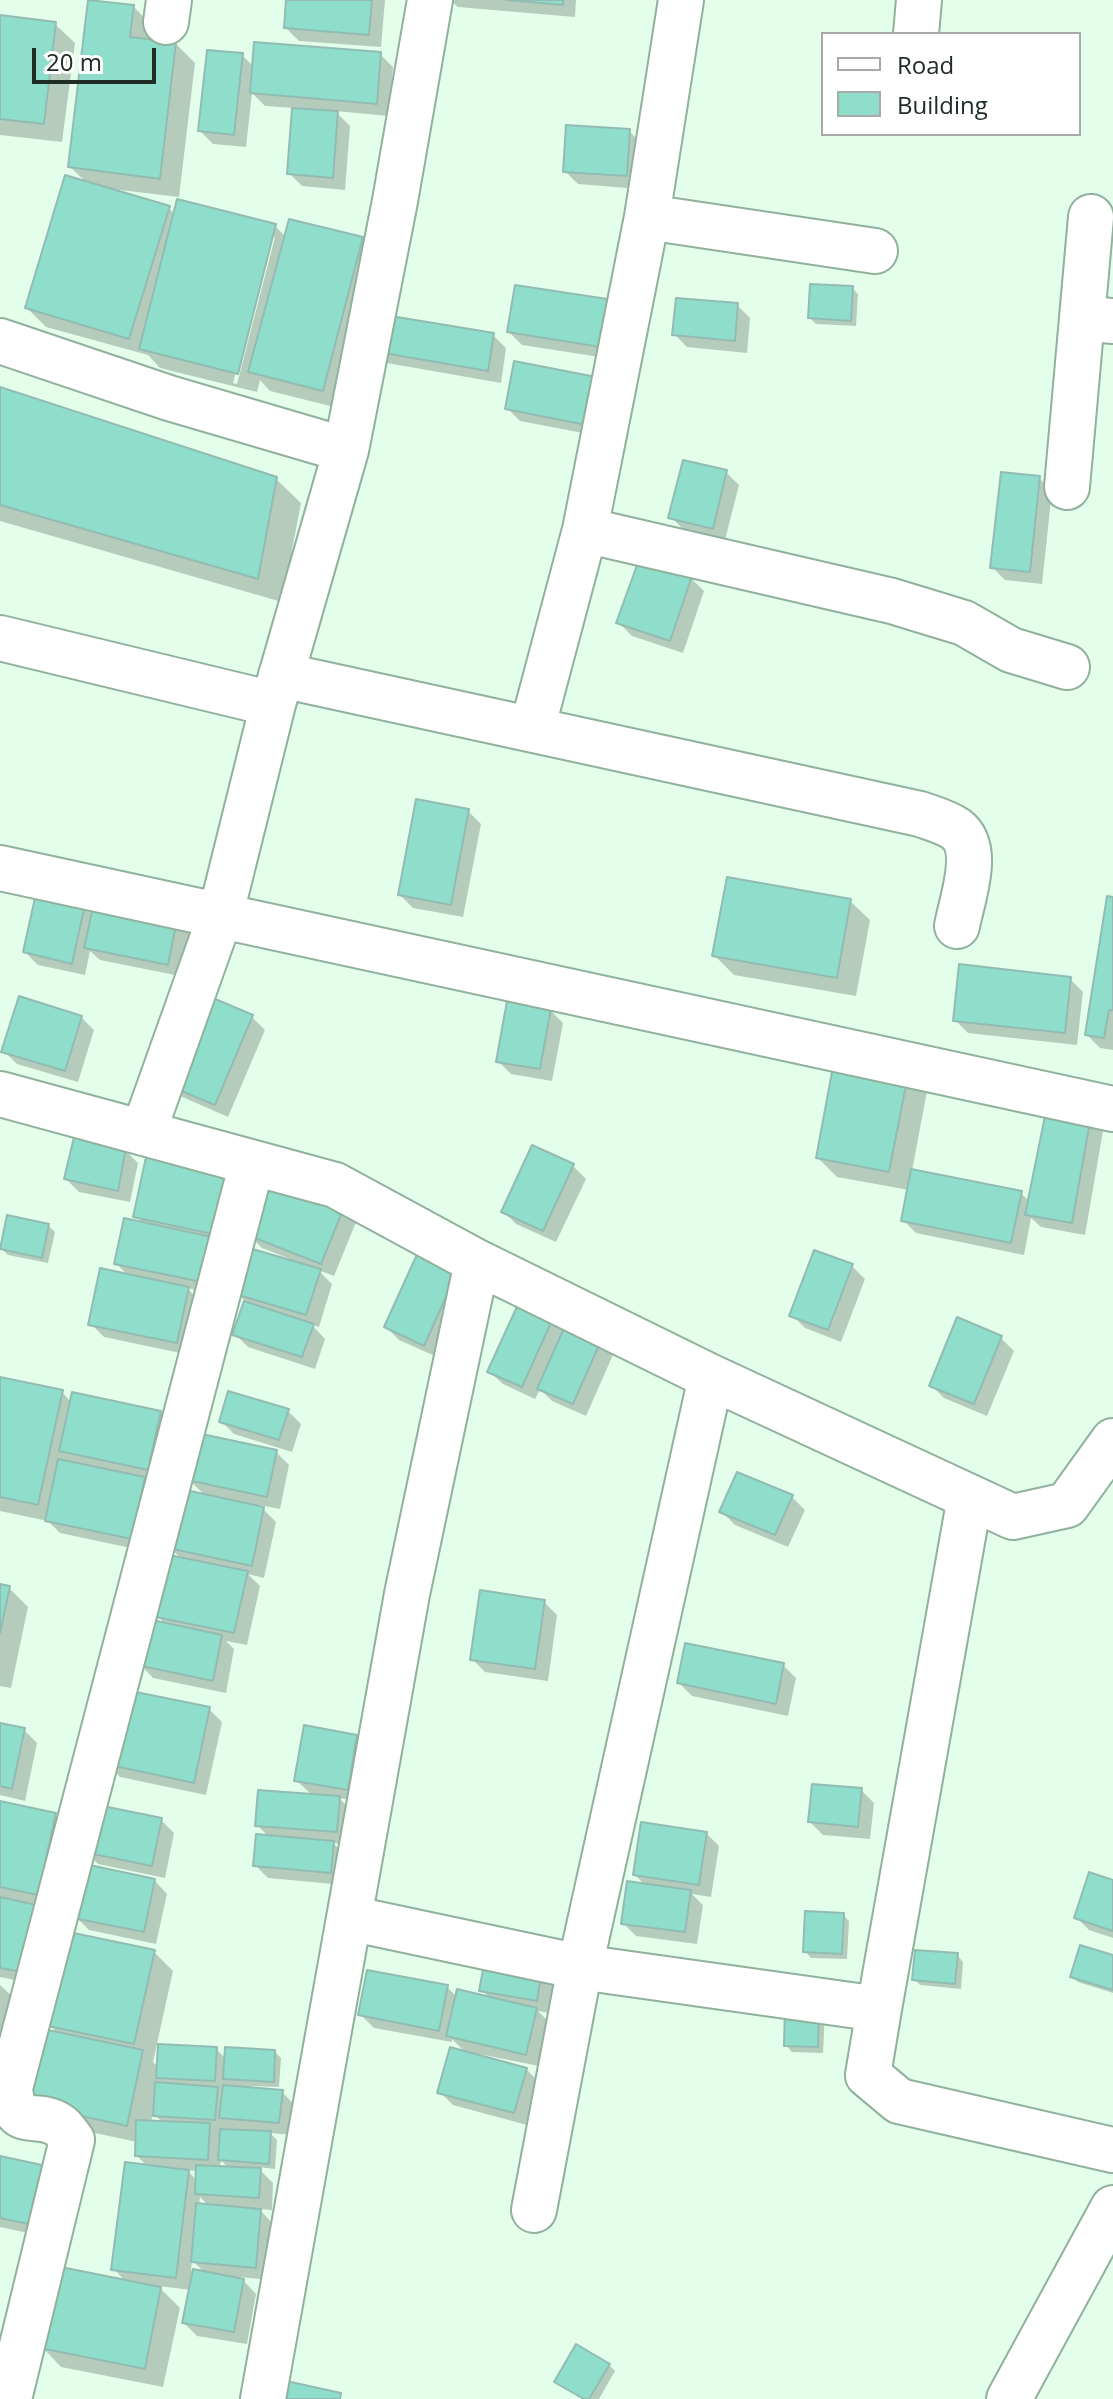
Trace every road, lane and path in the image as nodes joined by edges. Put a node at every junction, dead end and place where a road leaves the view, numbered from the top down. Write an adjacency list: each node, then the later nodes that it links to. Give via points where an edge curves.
1 (430, 0): 10 (street)
2 (681, 0): 5 (street)
3 (919, 0): 4 (street)
4 (916, 32)
5 (647, 217): 7 (street); 12 (street)
6 (1091, 217): 8 (street)
7 (875, 251)
8 (1097, 319): 11 (street)
9 (0, 341): 10 (street)
10 (346, 450): 15 (street)
11 (1067, 487)
12 (585, 530): 14 (street, via 892,601 964,623 1011,650); 16 (street)
13 (0, 638): 15 (street)
14 (1067, 667)
15 (277, 690): 16 (street); 18 (street)
16 (532, 729): 19 (street, via 939,821 956,829 971,855)
17 (0, 868): 18 (street)
18 (220, 917): 21 (street); 22 (street)
19 (957, 926)
20 (1, 1100): 22 (street)
21 (1113, 1109)
22 (143, 1133): 23 (street)
23 (252, 1163): 24 (street, via 335,1185); 34 (street, via 10,2088 11,2104 20,2116 58,2124 72,2140)
24 (477, 1262): 25 (street); 28 (street, via 407,1594)
25 (711, 1377): 27 (street); 29 (street)
26 (1113, 1441): 27 (street, via 1067,1505 1013,1517)
27 (970, 1497): 30 (street)
28 (349, 1918): 29 (street); 35 (street)
29 (580, 1967): 30 (street); 33 (street)
30 (879, 2009): 31 (street, via 868,2075 899,2101)
31 (1113, 2150)
32 (1113, 2208): 36 (street)
33 (534, 2210)
34 (9, 2399)
35 (263, 2399)
36 (1009, 2399)

